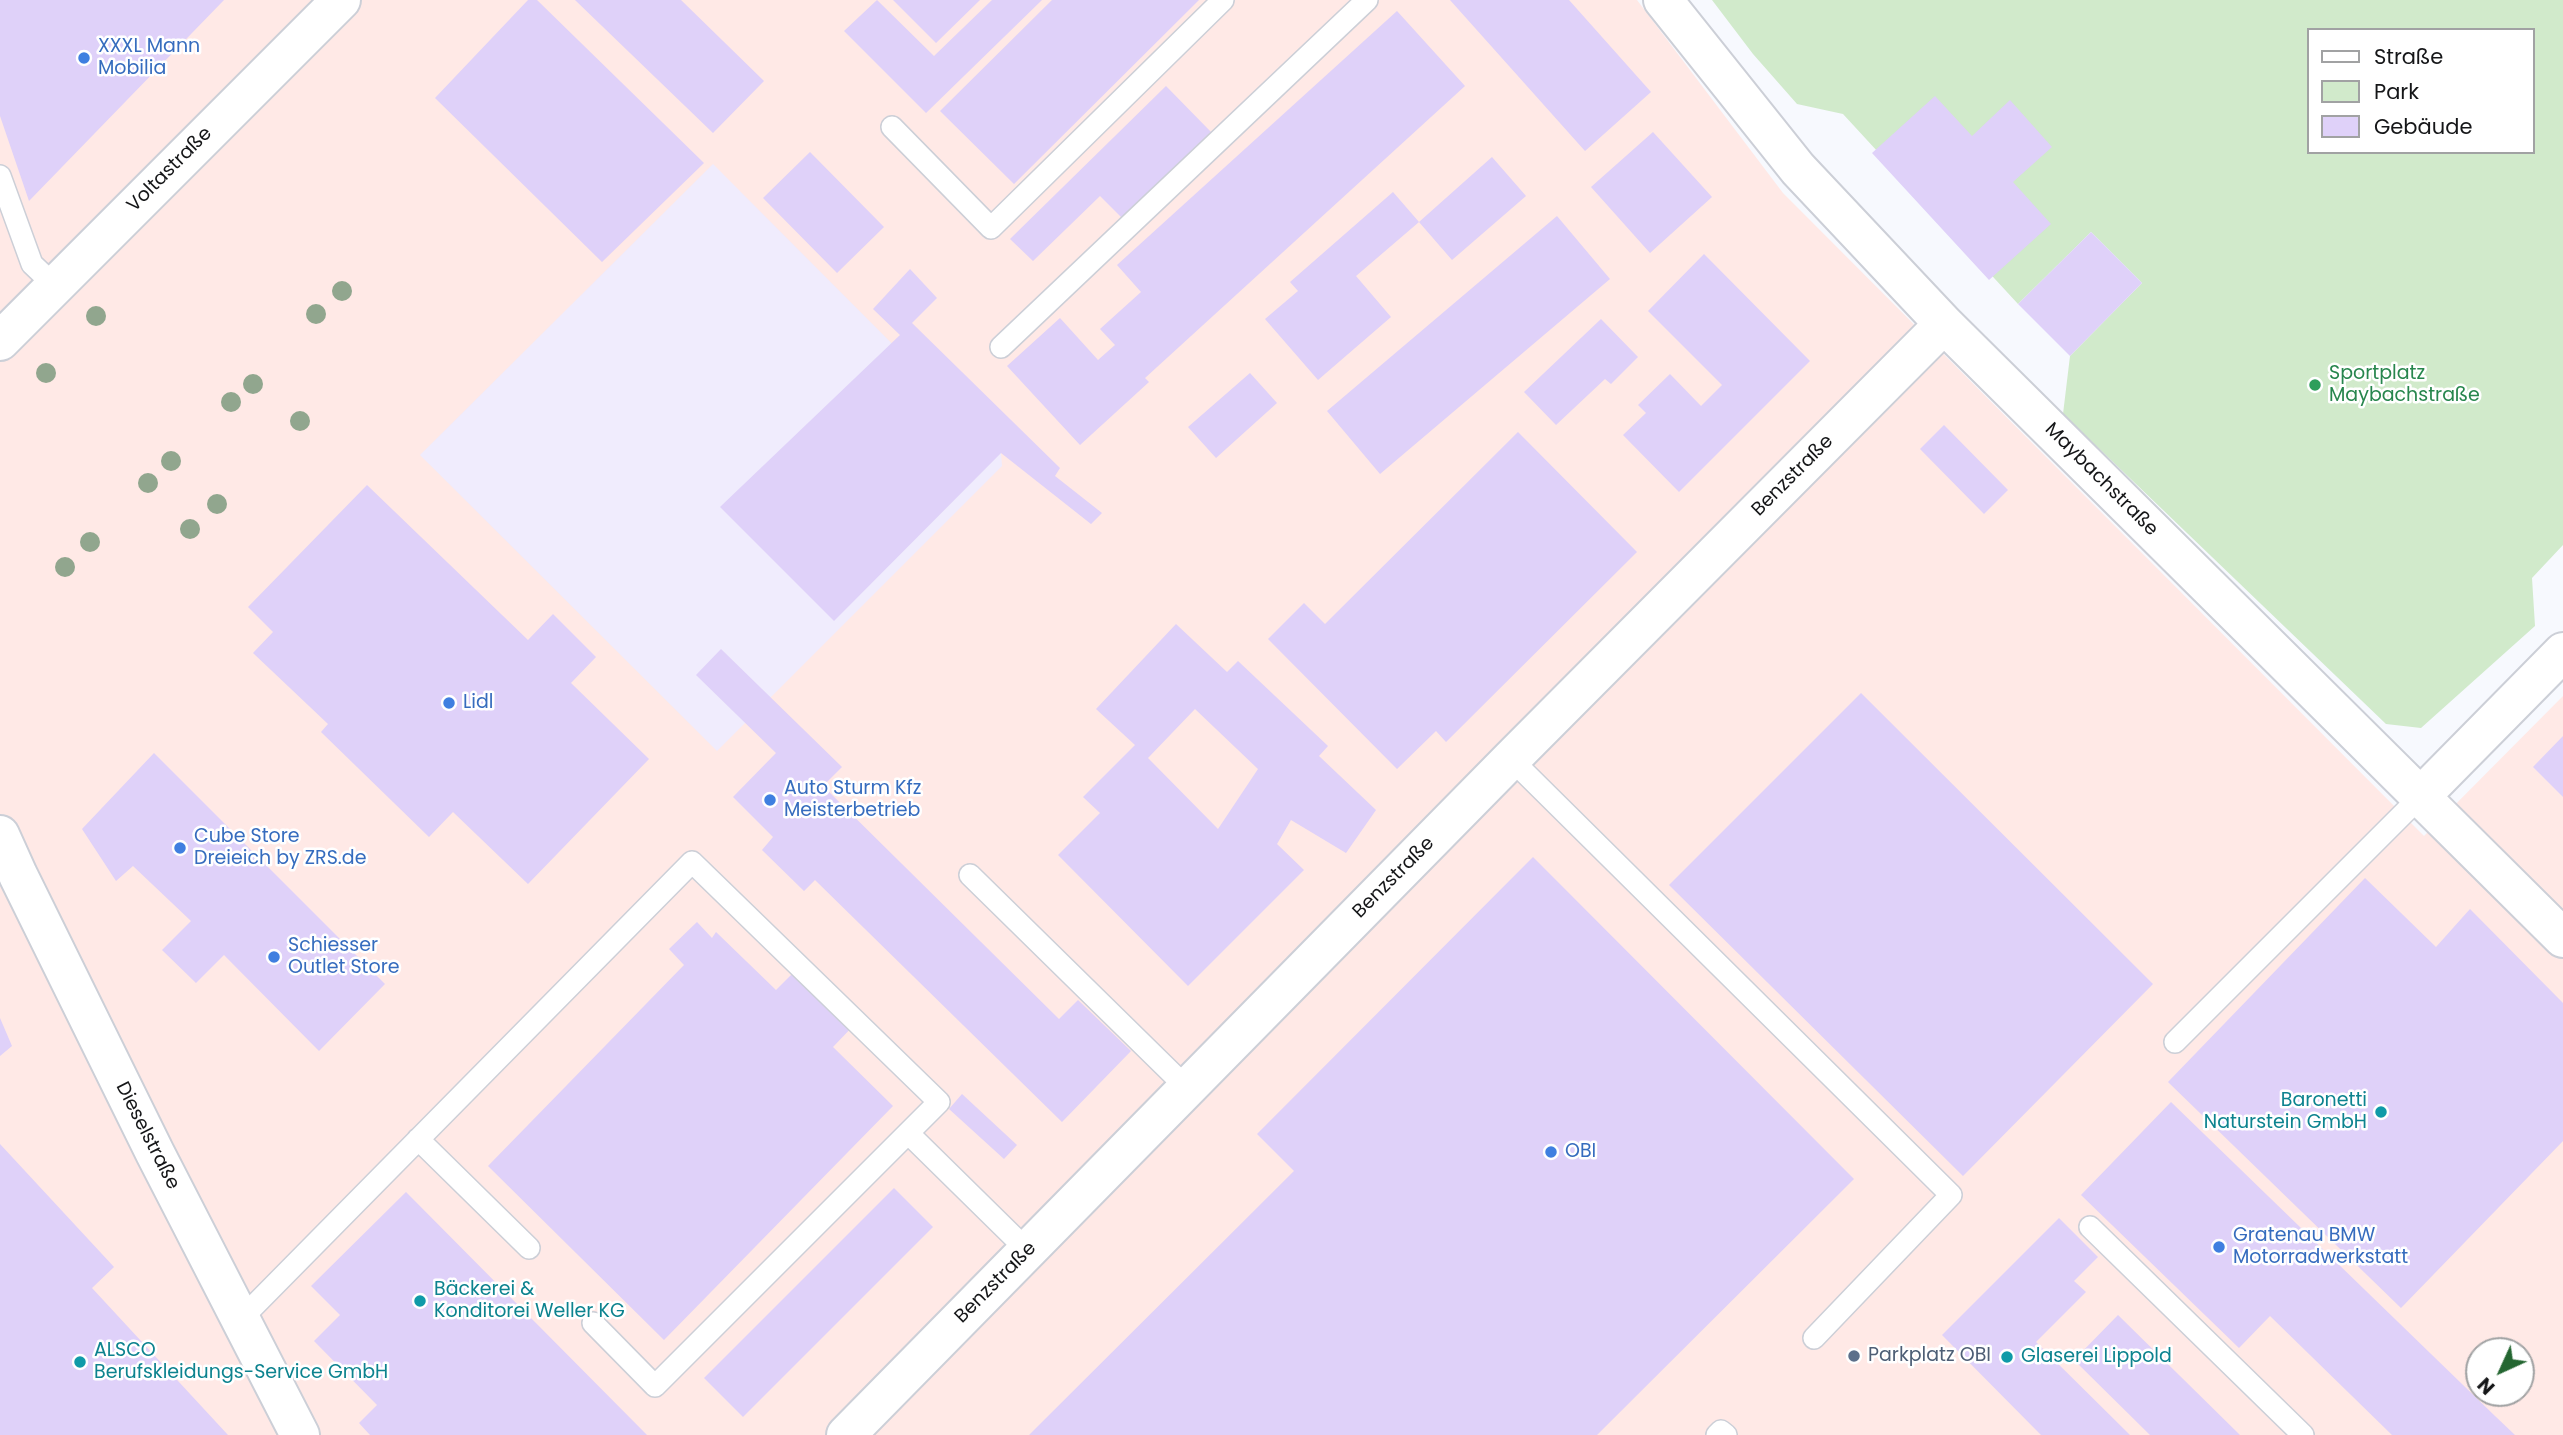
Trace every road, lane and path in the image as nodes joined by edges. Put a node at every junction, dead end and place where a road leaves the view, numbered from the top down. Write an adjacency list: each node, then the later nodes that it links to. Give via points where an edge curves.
1 (341, 0): 7 (street, Voltastraße)
2 (1223, 0): 5 (lane, via 991,228)
3 (1367, 0): 10 (lane)
4 (1664, 0): 8 (street, Maybachstraße, via 1798,169)
5 (892, 127)
6 (0, 176): 7 (lane, via 32,264)
7 (54, 285): 9 (street, Voltastraße)
8 (1944, 324): 12 (street, Benzstraße); 13 (street, Maybachstraße)
9 (0, 341)
10 (1001, 347)
11 (2563, 652): 13 (street)
12 (1511, 759): 19 (street, Benzstraße); 27 (lane, via 1951,1195)
13 (2420, 797): 17 (street, Maybachstraße); 18 (lane)
14 (0, 835): 16 (street, Dieselstraße)
15 (970, 875): 19 (lane)
16 (9, 880): 25 (street, Dieselstraße)
17 (2563, 938)
18 (2175, 1042)
19 (1187, 1088): 24 (street, Benzstraße)
20 (908, 1133): 21 (lane, via 939,1102 692,862); 24 (lane); 26 (lane, via 655,1386)
21 (418, 1139): 23 (lane); 25 (lane)
22 (2091, 1227): 32 (lane)
23 (529, 1248)
24 (1028, 1251): 29 (street, Benzstraße)
25 (241, 1319): 28 (street, Dieselstraße)
26 (593, 1323)
27 (1814, 1338)
28 (300, 1435)
29 (846, 1435)
30 (1717, 1435): 31 (lane, via 1721,1431)
31 (1726, 1435)
32 (2303, 1435)

